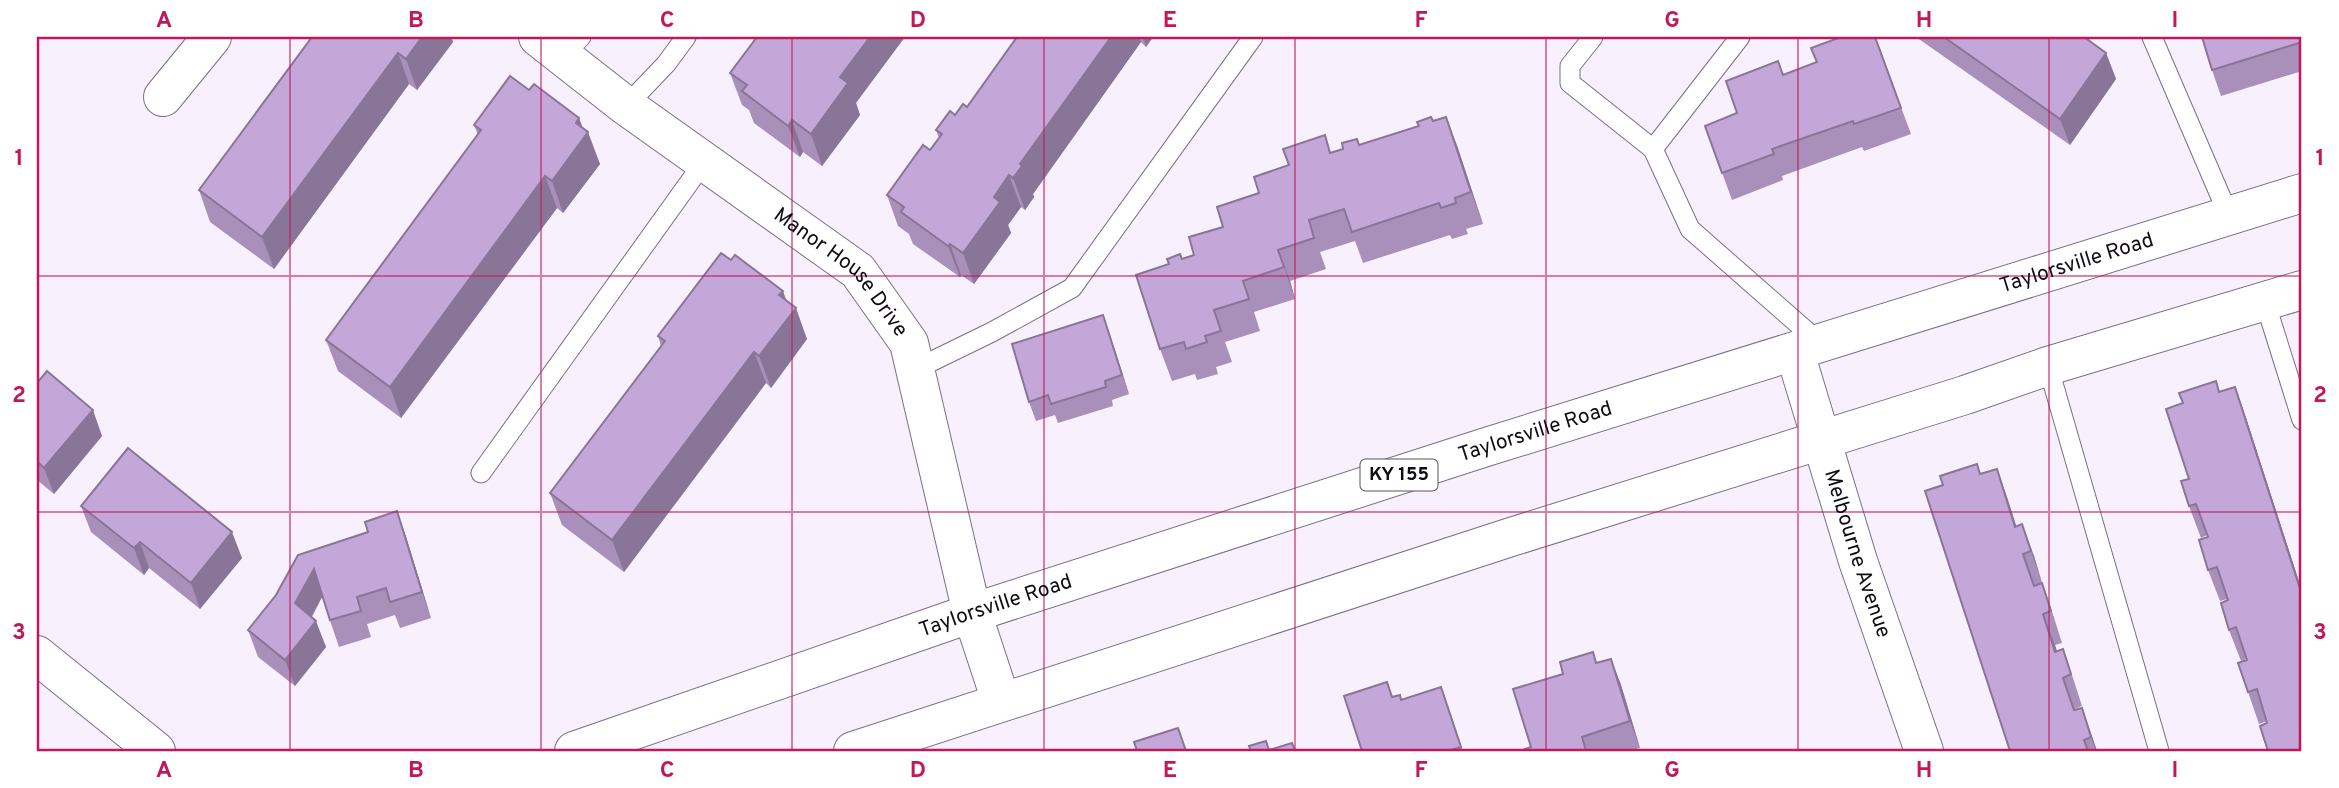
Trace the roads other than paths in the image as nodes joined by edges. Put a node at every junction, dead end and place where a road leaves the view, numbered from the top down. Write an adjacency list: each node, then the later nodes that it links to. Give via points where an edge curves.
1 (212, 37): 8 (main road)
2 (686, 37): 9 (lane)
3 (1253, 37): 18 (lane, via 1072,288)
4 (1593, 37): 10 (lane, via 1570,66 1570,83)
5 (1740, 37): 10 (lane)
6 (2152, 37): 13 (lane)
7 (560, 43): 9 (main road, Manor House Drive)
8 (163, 97)
9 (625, 106): 11 (main road, Manor House Drive)
10 (1653, 149): 16 (lane, via 1690,229)
11 (704, 162): 18 (main road, Manor House Drive, via 858,271 909,343); 21 (lane)
12 (2302, 193): 13 (main road, Taylorsville Road / KY 155)
13 (2229, 216): 16 (main road, Taylorsville Road / KY 155)
14 (2302, 290): 15 (main road)
15 (2265, 302): 17 (main road); 19 (lane)
16 (1808, 349): 20 (main road, Melbourne Avenue); 22 (main road, Taylorsville Road / KY 155)
17 (2048, 366): 20 (main road); 29 (lane)
18 (916, 369): 22 (main road, Manor House Drive)
19 (2302, 420)
20 (1819, 439): 24 (main road); 28 (main road, Melbourne Avenue)
21 (481, 473)
22 (972, 613): 24 (main road, Manor House Drive); 26 (main road, Taylorsville Road / KY 155)
23 (37, 655): 25 (main road)
24 (1002, 701): 27 (main road)
25 (156, 751)
26 (574, 751)
27 (853, 751)
28 (1924, 751)
29 (2159, 751)

